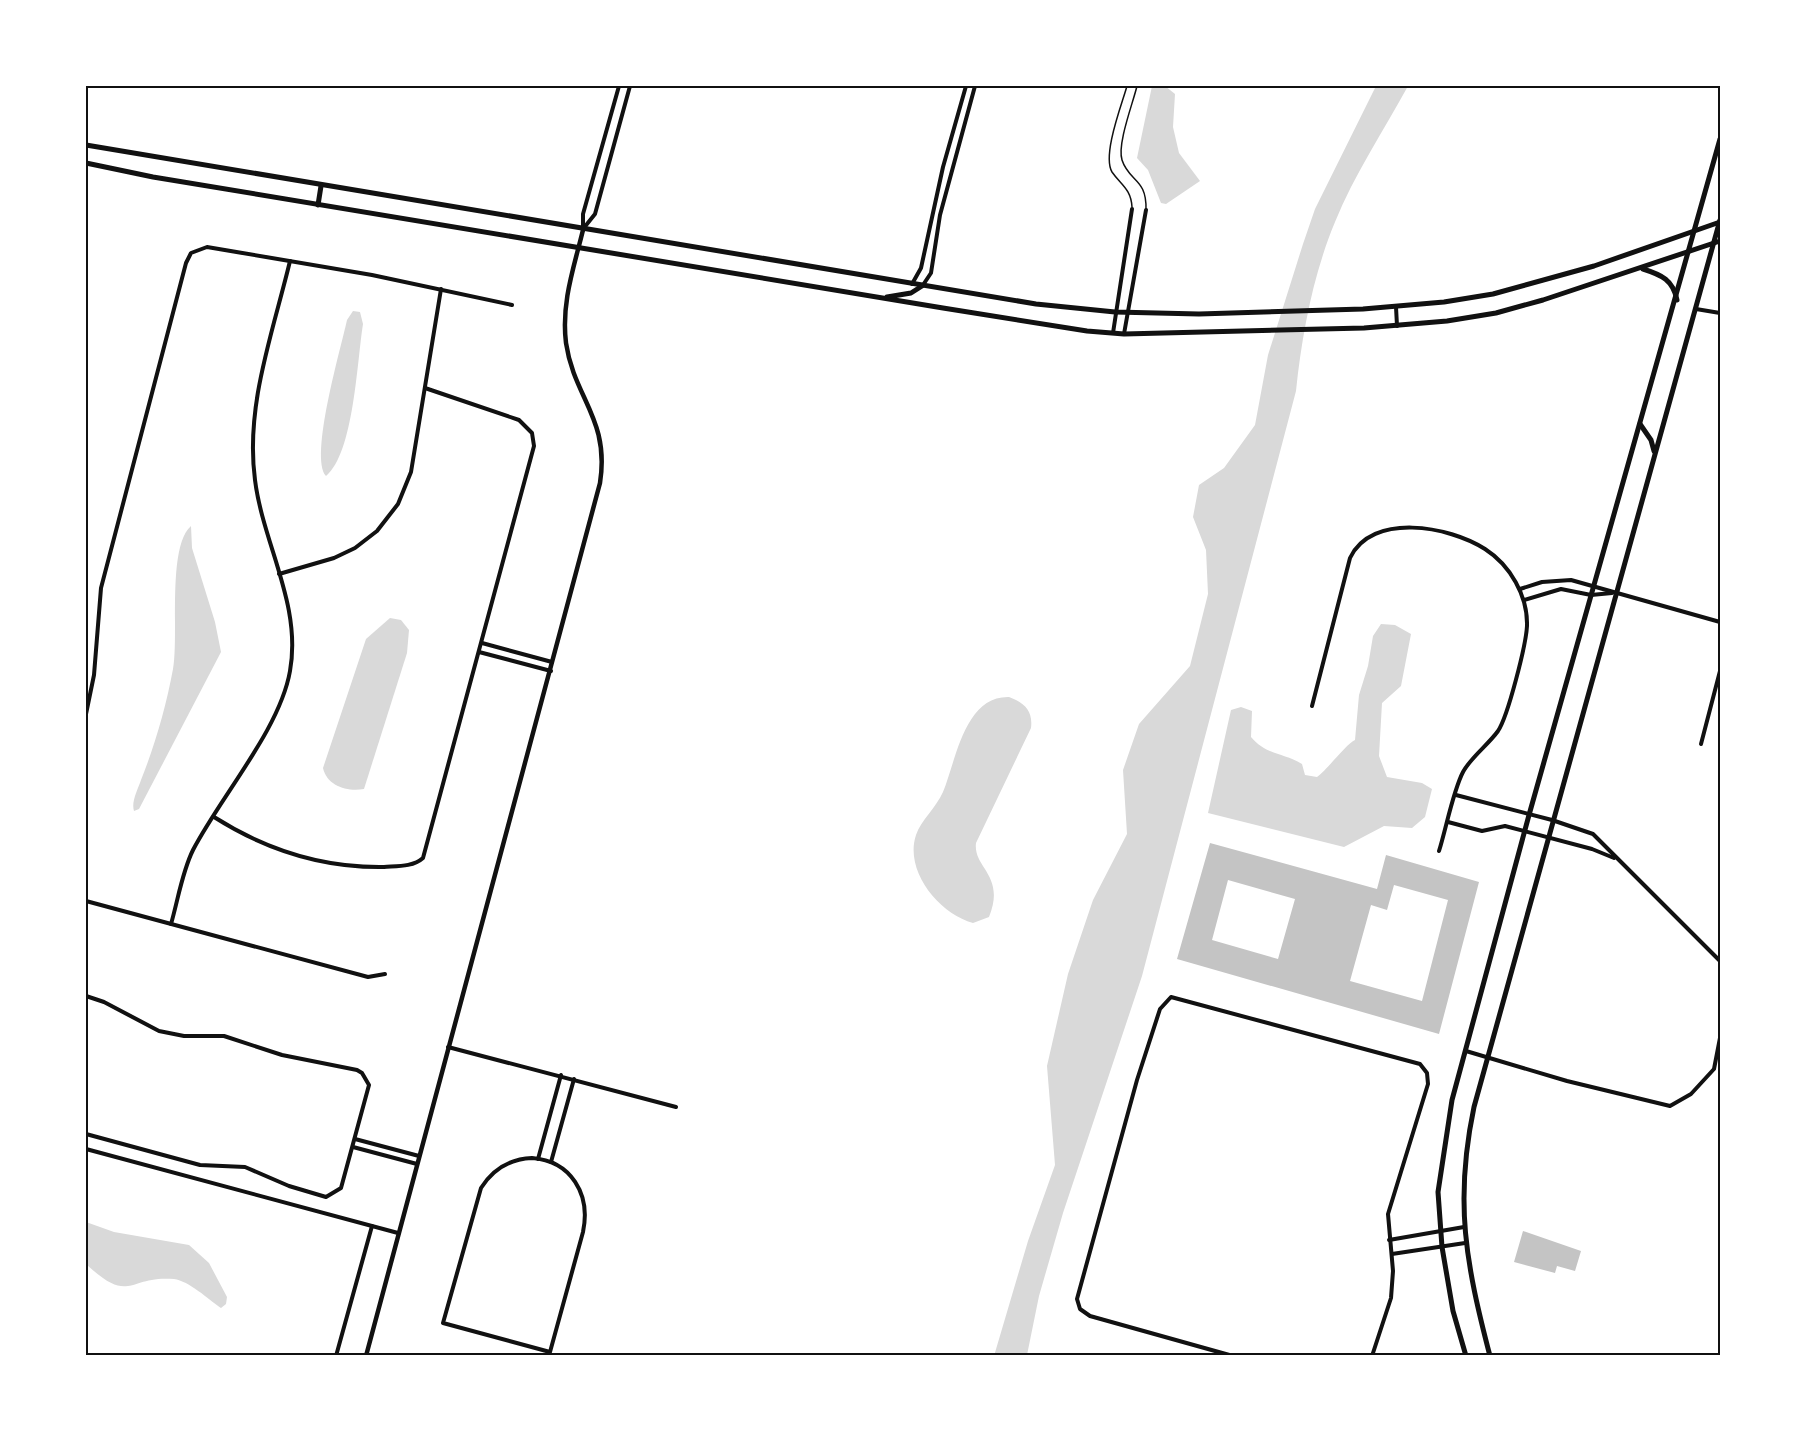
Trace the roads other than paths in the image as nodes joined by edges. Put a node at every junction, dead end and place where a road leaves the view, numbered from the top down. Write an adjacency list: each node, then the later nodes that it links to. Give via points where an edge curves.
1 (619, 86): 15 (street, via 583,214)
2 (630, 86): 15 (street, via 595,214)
3 (966, 86): 22 (street, via 921,268)
4 (975, 86): 23 (street, via 943,204 931,273)
5 (1127, 86): 12 (lane, via 1108,158 1112,172 1130,194)
6 (1137, 86): 13 (lane, via 1121,152 1125,166 1144,189)
7 (1720, 139): 16 (main road)
8 (86, 145): 10 (main road)
9 (86, 163): 11 (main road)
10 (321, 186): 11 (main road); 15 (main road)
11 (318, 205): 18 (main road)
12 (1132, 209): 30 (street)
13 (1146, 210): 31 (street)
14 (1720, 222): 16 (main road); 17 (main road)
15 (583, 230): 18 (street); 22 (main road)
16 (1696, 231): 19 (main road); 28 (main road, via 1594,266 1492,294)
17 (1717, 242): 19 (main road); 29 (main road)
18 (579, 248): 25 (main road); 48 (street, via 566,307 567,345 601,437 603,468)
19 (1690, 252): 21 (main road); 26 (main road)
20 (290, 261): 24 (street); 39 (street, via 258,392 253,437 257,494); 52 (street, via 201,247 191,253 186,263 101,588 94,675)
21 (1642, 268): 26 (main road, via 1668,280); 33 (main road, via 1496,313)
22 (912, 284): 23 (main road)
23 (922, 286): 25 (main road, via 912,293); 30 (main road)
24 (441, 289): 27 (street); 36 (street)
25 (882, 298): 34 (main road)
26 (1677, 300): 37 (main road)
27 (512, 305)
28 (1396, 307): 31 (main road); 33 (street)
29 (1696, 309): 32 (street); 38 (main road)
30 (1115, 312): 31 (main road); 34 (street)
31 (1127, 312): 35 (street)
32 (1720, 313)
33 (1397, 327): 35 (main road)
34 (1113, 333): 35 (main road)
35 (1124, 334)
36 (425, 388): 39 (street, via 411,472 398,504 385,522 345,553); 46 (street, via 524,423 532,433 533,452)
37 (1640, 424): 38 (main road, via 1652,440); 40 (main road)
38 (1654, 453): 42 (main road)
39 (279, 574): 56 (street, via 292,634 285,690 276,714)
40 (1594, 586): 41 (street, via 1560,579); 42 (street); 43 (main road)
41 (1520, 590): 44 (street); 51 (street, via 1503,565 1485,549 1462,538 1416,529 1383,530 1368,537 1357,545 1350,558)
42 (1616, 593): 43 (street); 45 (street); 57 (main road)
43 (1591, 595): 44 (street, via 1561,588); 55 (main road)
44 (1524, 600): 54 (street, via 1527,626 1505,716 1499,729 1462,773)
45 (1720, 622)
46 (482, 644): 47 (street); 48 (street)
47 (479, 652): 49 (street); 56 (street, via 419,862 367,867 321,862 254,840)
48 (553, 662): 49 (street)
49 (551, 671): 69 (street)
50 (1720, 671): 53 (street)
51 (1312, 706)
52 (86, 714)
53 (1701, 744)
54 (1456, 795): 55 (street); 58 (street)
55 (1529, 815): 57 (street); 59 (main road)
56 (214, 817): 64 (street, via 192,851)
57 (1552, 820): 60 (main road); 62 (street, via 1593,834)
58 (1448, 822): 59 (street, via 1482,831 1505,826); 61 (street)
59 (1525, 831): 60 (street); 70 (main road)
60 (1548, 837): 62 (street); 71 (main road)
61 (1440, 851)
62 (1618, 860): 65 (street)
63 (86, 901): 64 (street)
64 (171, 924): 66 (street, via 368,977)
65 (1720, 961)
66 (385, 974)
67 (86, 996): 76 (street, via 159,1031 184,1036 224,1036 282,1055 357,1070 367,1079 368,1091)
68 (1720, 1038): 71 (street, via 1714,1069 1691,1094 1670,1106)
69 (448, 1047): 72 (street); 79 (street)
70 (1466, 1051): 71 (street); 86 (main road, via 1443,1149 1438,1192)
71 (1488, 1058): 84 (main road, via 1464,1154)
72 (561, 1075): 73 (street); 80 (street)
73 (574, 1079): 74 (street); 81 (street)
74 (676, 1107)
75 (86, 1134): 77 (street, via 200,1165 244,1167 321,1196 335,1194 341,1188)
76 (356, 1139): 77 (street); 79 (street)
77 (353, 1147): 82 (street)
78 (86, 1149): 83 (street)
79 (419, 1156): 82 (street)
80 (538, 1159): 81 (street); 81 (street, via 518,1159 503,1165 481,1188 442,1323 550,1352 583,1232 585,1211 577,1184)
81 (551, 1162)
82 (417, 1164): 85 (street)
83 (372, 1226): 85 (street); 91 (street)
84 (1464, 1227): 86 (street); 88 (main road)
85 (398, 1233): 92 (street)
86 (1441, 1233): 87 (street); 89 (main road)
87 (1389, 1240): 90 (street); 93 (street, via 1390,1207 1428,1084 1424,1068 1177,996 1166,1000 1137,1080 1077,1305 1090,1316)
88 (1465, 1243): 89 (street); 96 (main road)
89 (1442, 1247): 90 (street); 95 (main road, via 1453,1311)
90 (1392, 1254): 94 (street, via 1391,1298)
91 (336, 1356)
92 (366, 1356)
93 (1233, 1356)
94 (1372, 1356)
95 (1466, 1356)
96 (1490, 1356)

